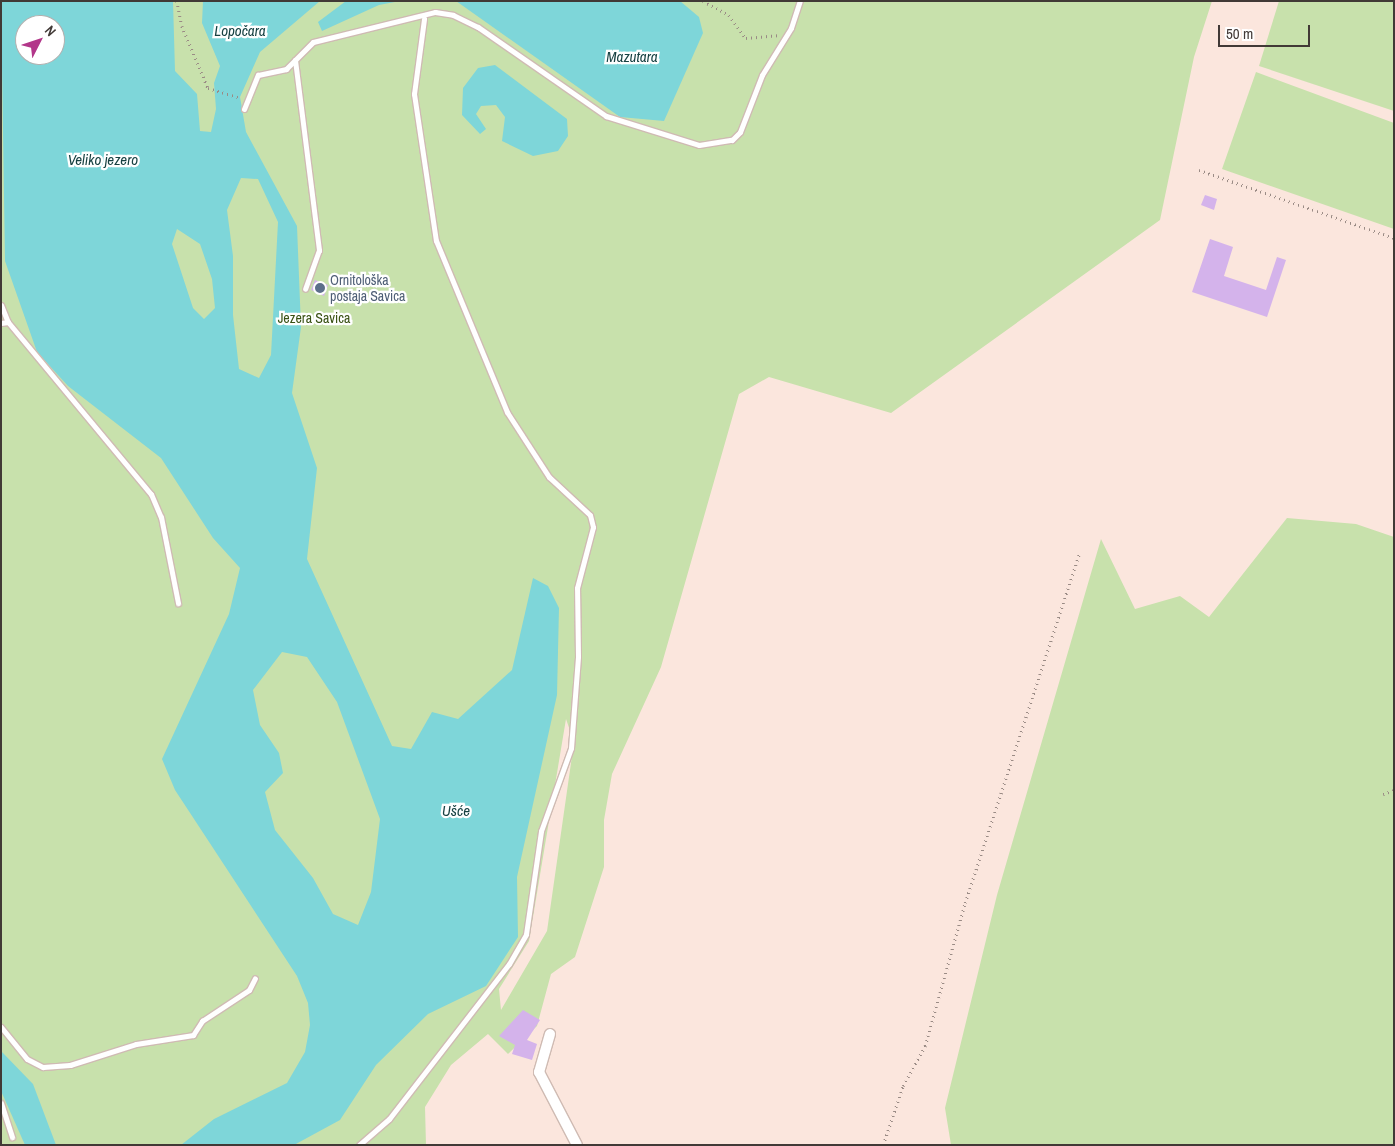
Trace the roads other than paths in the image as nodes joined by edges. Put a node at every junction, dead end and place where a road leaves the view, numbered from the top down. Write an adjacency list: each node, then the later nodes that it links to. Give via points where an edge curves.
1 (800, 1): 2 (lane, via 787,34 762,75 740,132 732,140 699,145 606,116 453,15 435,12)
2 (424, 19): 3 (lane, via 313,42); 14 (lane, via 414,94 436,241 507,412 549,476 590,515 593,527 577,588 578,656 571,748 541,831 526,934 509,964 389,1119)
3 (296, 60): 4 (lane, via 286,69 258,75); 5 (lane, via 319,250)
4 (244, 109)
5 (305, 289)
6 (1, 305): 7 (lane)
7 (4, 322): 8 (lane, via 151,494 161,516)
8 (178, 603)
9 (255, 978): 10 (lane, via 249,990 202,1021 193,1036 136,1044 70,1065 43,1067 27,1059)
10 (1, 1027)
11 (550, 1034): 15 (street, via 539,1072)
12 (1, 1103): 13 (lane)
13 (12, 1137)
14 (359, 1145)
15 (577, 1145)

